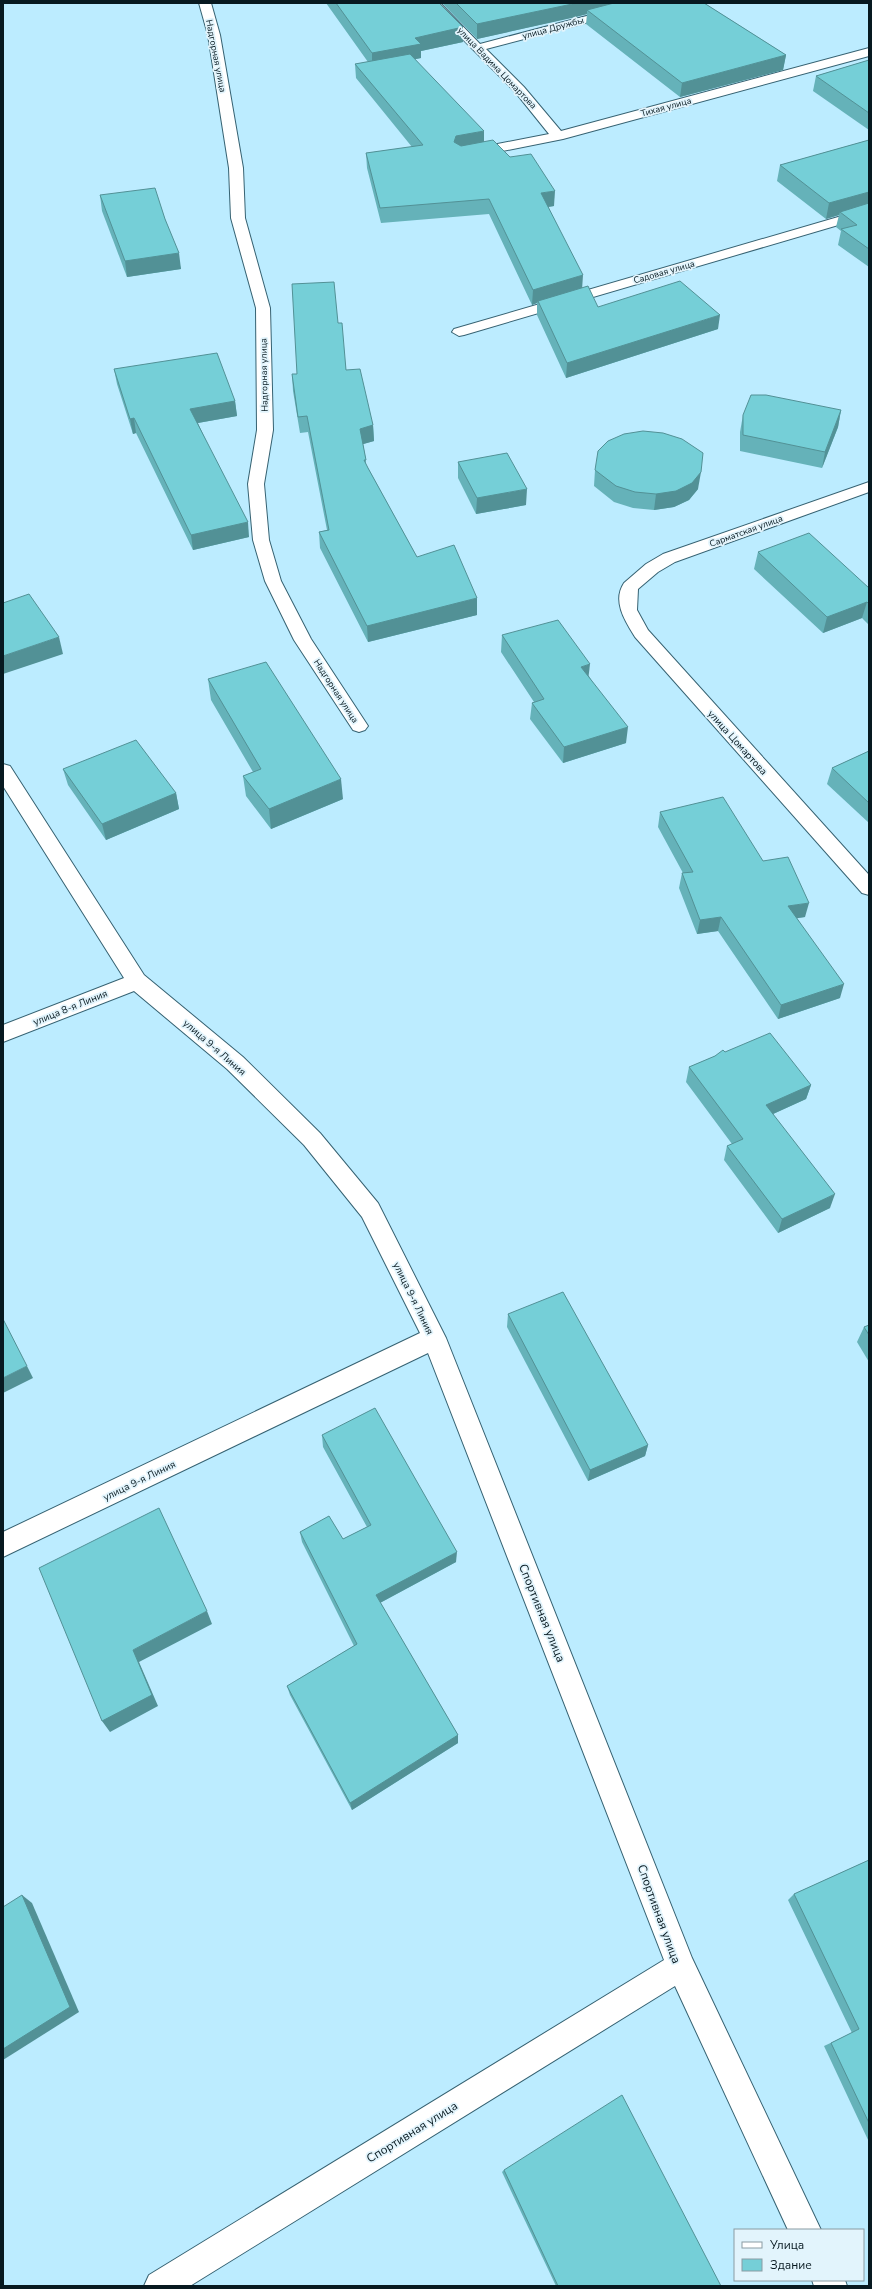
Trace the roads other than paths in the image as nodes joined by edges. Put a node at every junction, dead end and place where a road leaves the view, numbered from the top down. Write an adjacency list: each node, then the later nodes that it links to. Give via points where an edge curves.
1 (205, 3): 12 (street, Надгорная улица, via 214,35 236,168 238,218 263,308 265,430 256,484 261,540 273,581 303,640)
2 (433, 3): 4 (street, улица Вадима Цомартова)
3 (650, 3): 4 (street, улица Дружбы)
4 (478, 48): 6 (street, улица Вадима Цомартова, via 520,90)
5 (869, 52): 6 (street, Тихая улица)
6 (558, 136): 7 (street, Тихая улица)
7 (461, 155)
8 (869, 212): 9 (street, Садовая улица)
9 (459, 332)
10 (869, 488): 11 (street, Сарматская улица, via 669,558 652,568)
11 (630, 587): 14 (street, улица Цомартова, via 628,610 640,633)
12 (359, 726)
13 (3, 771): 15 (street, улица 9-я Линия)
14 (868, 886)
15 (137, 981): 16 (street, улица 8-я Линия); 17 (street, улица 9-я Линия, via 235,1063 312,1139 370,1210)
16 (3, 1034)
17 (434, 1338): 18 (street, улица 9-я Линия); 19 (street, Спортивная улица)
18 (3, 1545)
19 (681, 1966): 20 (street); 21 (street, Спортивная улица)
20 (805, 2229)
21 (160, 2286)

